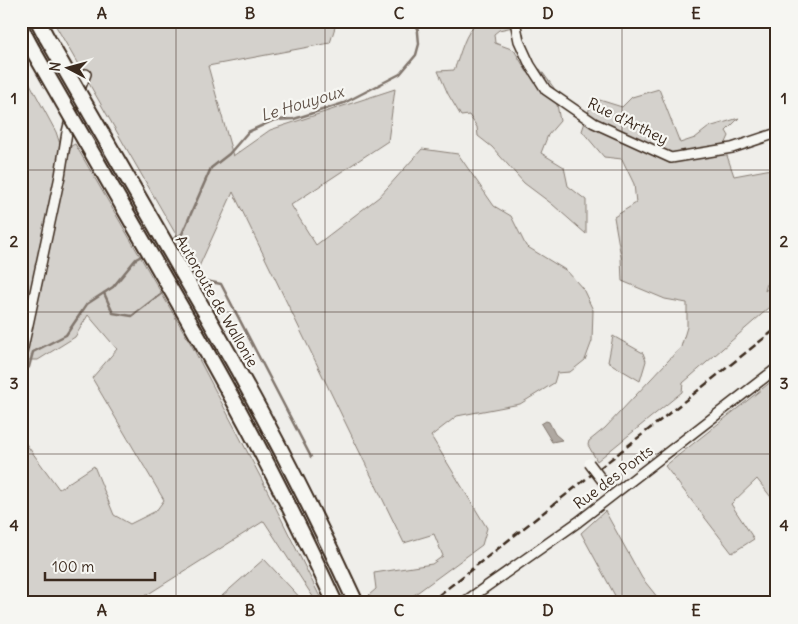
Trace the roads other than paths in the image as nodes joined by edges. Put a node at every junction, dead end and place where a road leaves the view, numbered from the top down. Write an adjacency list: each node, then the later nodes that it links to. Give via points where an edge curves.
1 (38, 21): 11 (highway, Autoroute de Wallonie, bridge, via 272,432)
2 (515, 21): 5 (street, Rue d'Arthey, via 530,66 546,90 594,123 672,158 732,148)
3 (21, 28): 10 (highway, bridge, via 238,406 294,514)
4 (86, 74): 6 (street, via 67,132)
5 (777, 133)
6 (21, 357)
7 (777, 368): 9 (street, Rue des Ponts)
8 (590, 463): 9 (street, bridge)
9 (614, 495): 12 (street, Rue des Ponts)
10 (335, 603)
11 (356, 603)
12 (462, 603)

